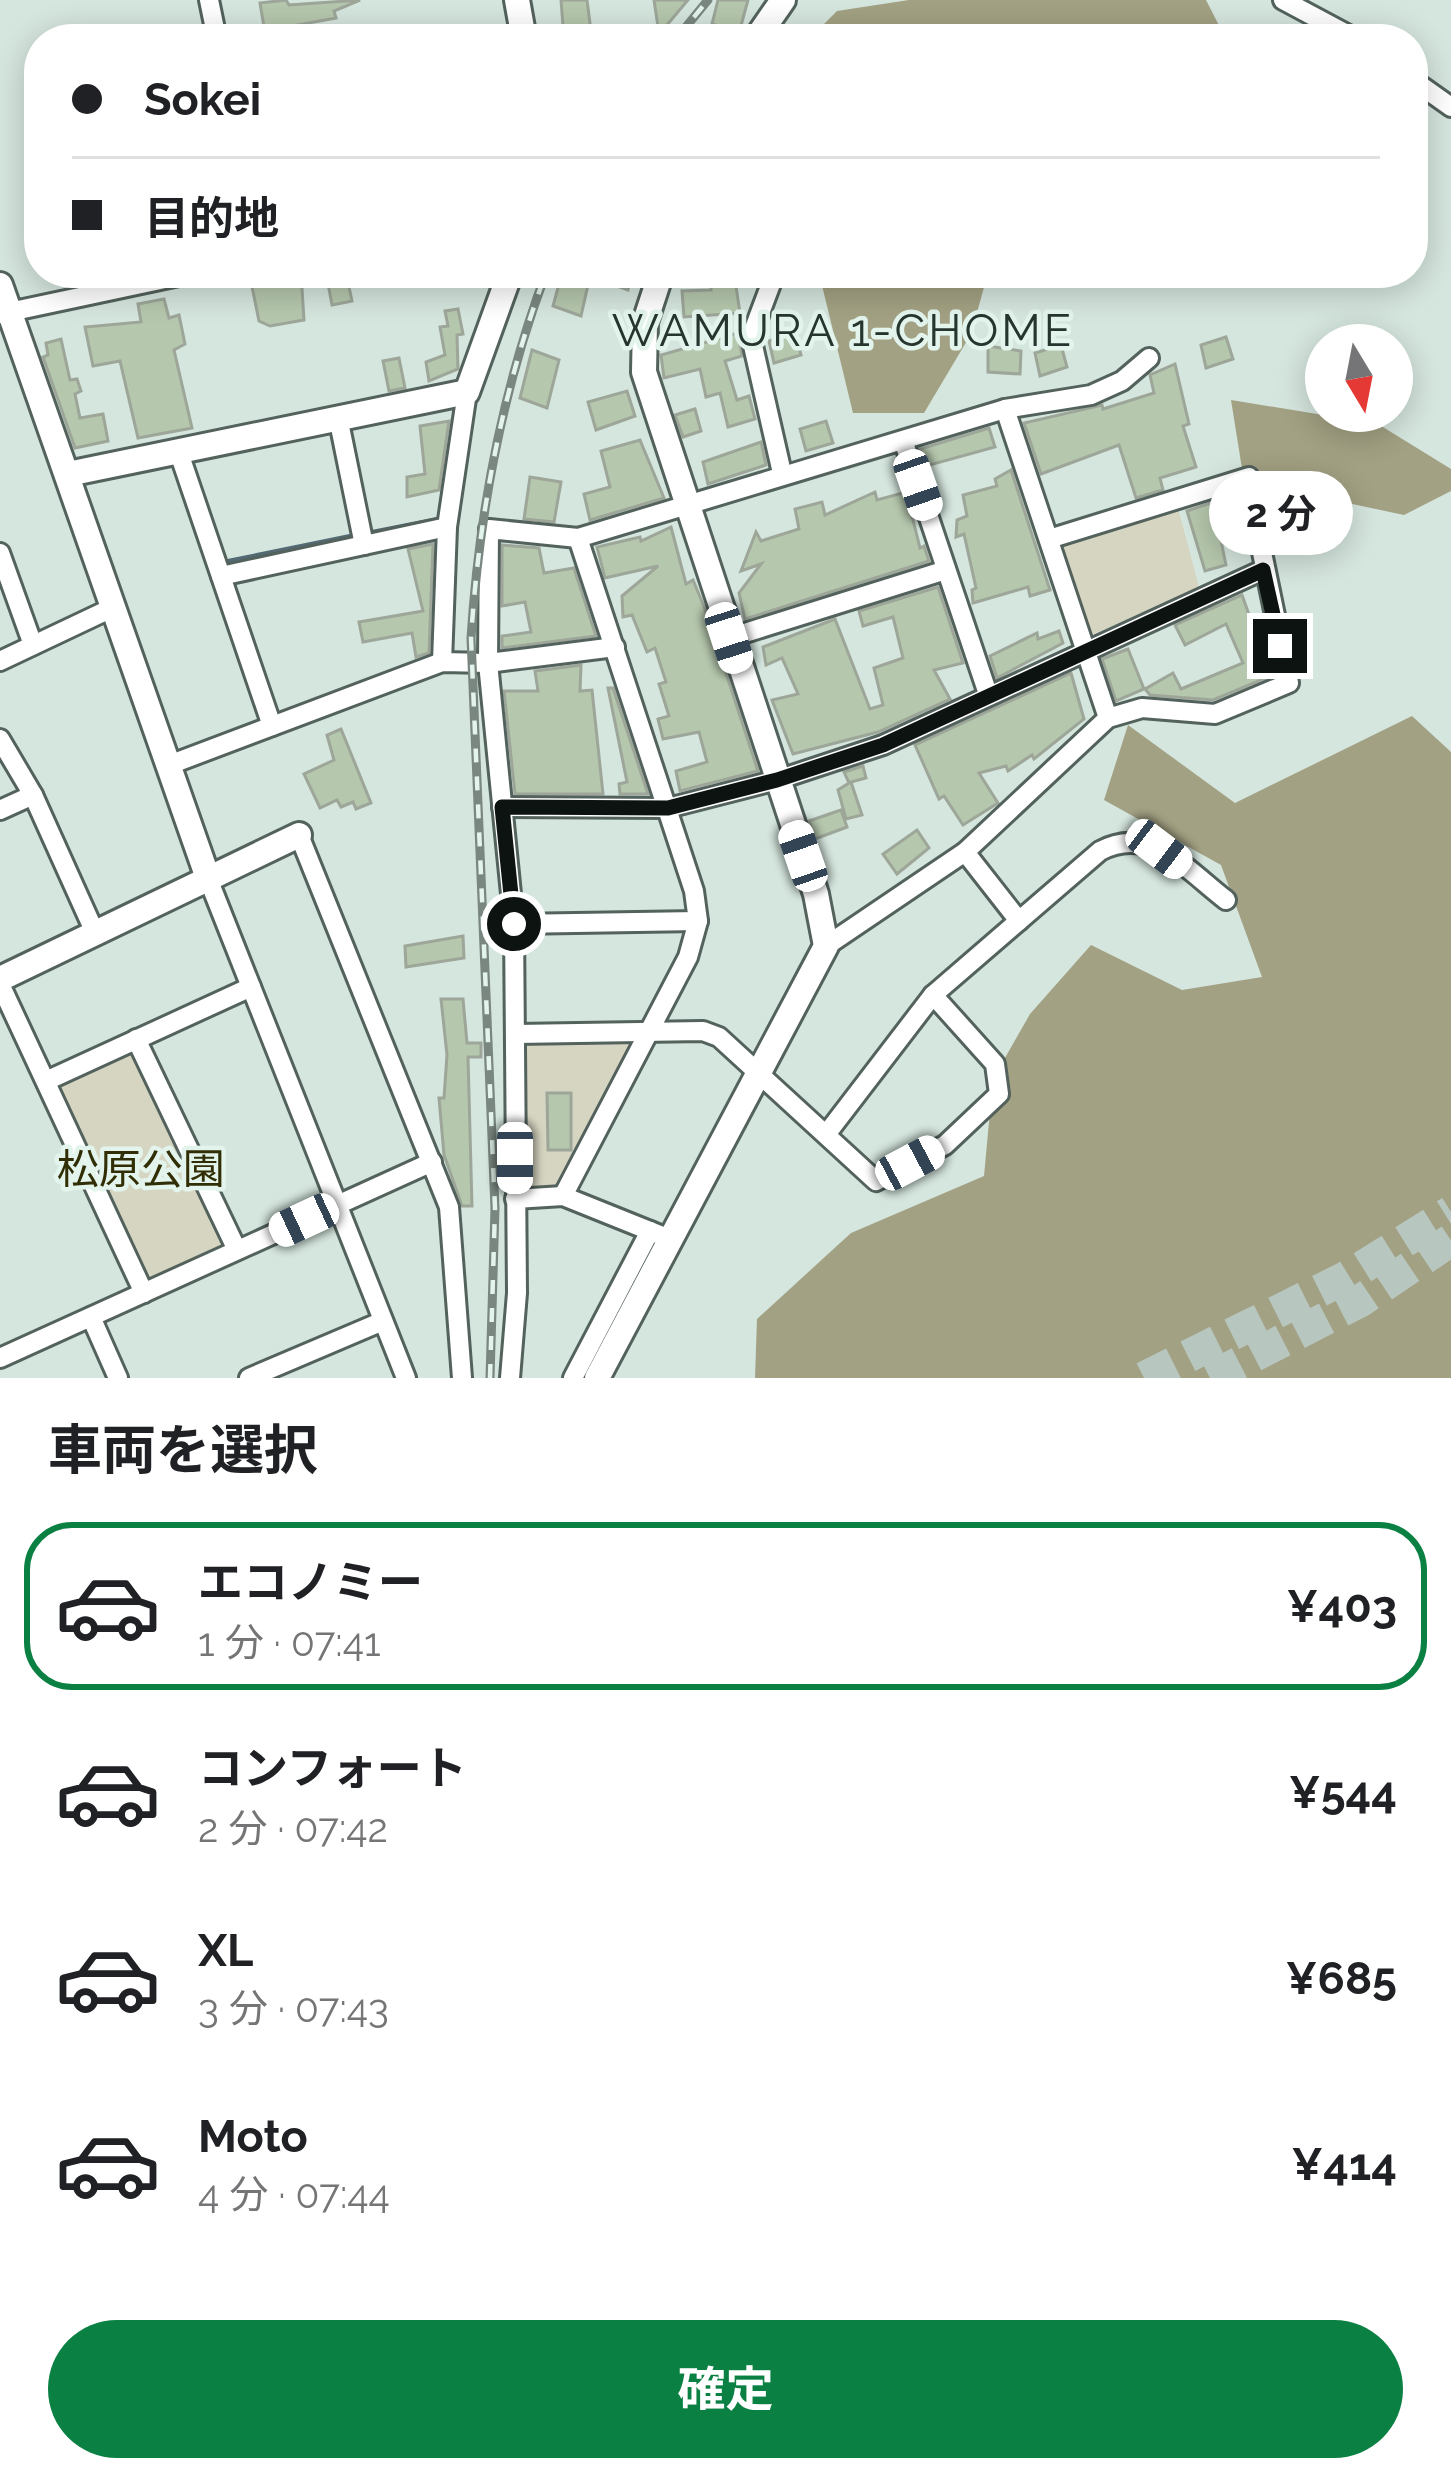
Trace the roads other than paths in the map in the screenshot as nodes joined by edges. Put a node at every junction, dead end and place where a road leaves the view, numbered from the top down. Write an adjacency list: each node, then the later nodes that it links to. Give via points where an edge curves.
1 (1282, 0): 2 (street)
2 (1328, 24)
3 (0, 285): 8 (street)
4 (121, 288): 8 (street)
5 (505, 288): 10 (street)
6 (656, 288): 19 (street, via 645,322 644,371)
7 (769, 288): 15 (street, via 751,337)
8 (5, 312): 16 (street)
9 (1149, 358): 11 (street, via 1091,394)
10 (467, 392): 12 (street); 20 (street)
11 (1005, 409): 13 (street); 22 (street)
12 (338, 417): 14 (street); 23 (street)
13 (904, 443): 15 (street); 25 (street)
14 (178, 450): 16 (street); 27 (street)
15 (782, 473): 19 (street)
16 (68, 474): 28 (street)
17 (1249, 477): 22 (street)
18 (1270, 497): 26 (street, via 1259,538)
19 (686, 508): 21 (street); 29 (street)
20 (447, 527): 23 (street); 34 (street)
21 (578, 538): 31 (street); 35 (street, via 489,529)
22 (1048, 539): 32 (street)
23 (364, 545): 27 (street)
24 (1, 559): 30 (street)
25 (946, 570): 29 (street); 36 (street)
26 (1263, 570): 32 (street); 37 (street, via 1289,683 1215,714 1142,708)
27 (220, 576): 38 (street)
28 (114, 607): 30 (street); 40 (street)
29 (729, 638): 41 (street)
30 (33, 645): 33 (street)
31 (615, 647): 35 (street); 44 (street)
32 (1085, 650): 36 (street); 37 (street)
33 (0, 661)
34 (442, 662): 35 (street); 38 (street)
35 (488, 663): 43 (street)
36 (988, 694): 41 (street, via 883,745)
37 (1108, 718): 47 (street)
38 (272, 726): 40 (street)
39 (0, 739): 42 (street)
40 (169, 765): 48 (street)
41 (777, 780): 44 (street); 54 (street)
42 (33, 795): 45 (street); 53 (street)
43 (502, 807): 44 (street); 52 (street)
44 (668, 808): 50 (street)
45 (0, 810)
46 (299, 835): 48 (street); 64 (street)
47 (964, 852): 51 (street); 54 (street)
48 (209, 881): 53 (street); 56 (street)
49 (1226, 900): 51 (street, via 1159,849 1120,840)
50 (698, 921): 52 (street); 58 (street)
51 (1018, 921): 57 (street)
52 (514, 924): 59 (street)
53 (95, 935): 55 (street)
54 (826, 946): 61 (street)
55 (0, 981): 62 (street)
56 (251, 987): 60 (street); 67 (street)
57 (933, 995): 63 (street); 63 (street, via 994,1064 999,1094 945,1145 876,1181)
58 (648, 1031): 59 (street); 61 (street, via 703,1030); 65 (street)
59 (516, 1034): 66 (street)
60 (136, 1040): 62 (street); 69 (street)
61 (761, 1074): 63 (street); 68 (street)
62 (46, 1081): 70 (street)
63 (827, 1132)
64 (432, 1162): 67 (street); 77 (street, via 449,1207)
65 (562, 1196): 66 (street); 68 (street)
66 (515, 1199): 78 (street)
67 (338, 1205): 69 (street); 72 (street)
68 (660, 1235): 79 (street); 80 (street)
69 (237, 1250): 70 (street)
70 (144, 1293): 71 (street)
71 (91, 1317): 73 (street); 74 (street)
72 (382, 1321): 75 (street); 76 (street)
73 (0, 1358)
74 (118, 1378)
75 (249, 1378)
76 (406, 1378)
77 (461, 1378)
78 (510, 1378)
79 (573, 1378)
80 (597, 1378)

